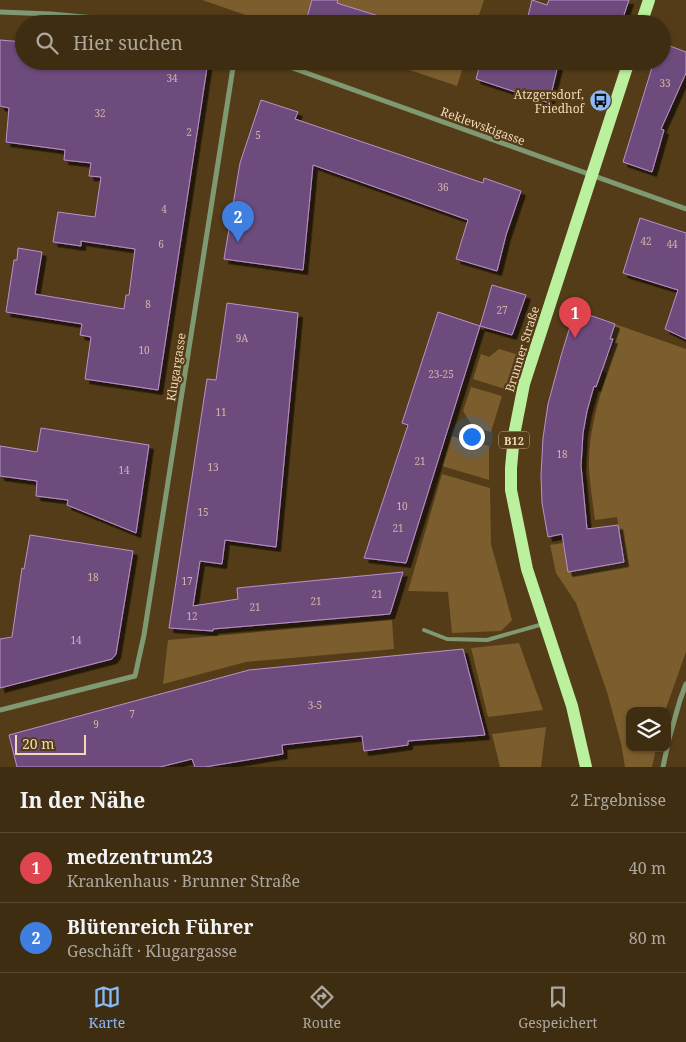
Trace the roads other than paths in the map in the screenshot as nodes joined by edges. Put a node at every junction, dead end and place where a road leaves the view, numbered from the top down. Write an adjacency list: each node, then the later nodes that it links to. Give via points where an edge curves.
1 (649, 0): 4 (main road)
2 (0, 12): 3 (street)
3 (40, 15)
4 (644, 15)
5 (233, 70): 13 (street, Klugargasse, via 144,635 134,676)
6 (297, 70): 8 (street, Reklewskigasse)
7 (626, 70): 8 (main road, Brunner Straße / B12)
8 (592, 176): 9 (street, Reklewskigasse); 10 (main road, Brunner Straße / B12, via 524,384 514,435 511,490 527,569)
9 (686, 209)
10 (545, 623): 11 (lane, via 487,640 448,640); 16 (main road, Brunner Straße / B12, via 572,706)
11 (424, 630)
12 (686, 684): 14 (street)
13 (0, 710)
14 (671, 733)
15 (666, 752): 17 (street)
16 (586, 767)
17 (663, 767)

